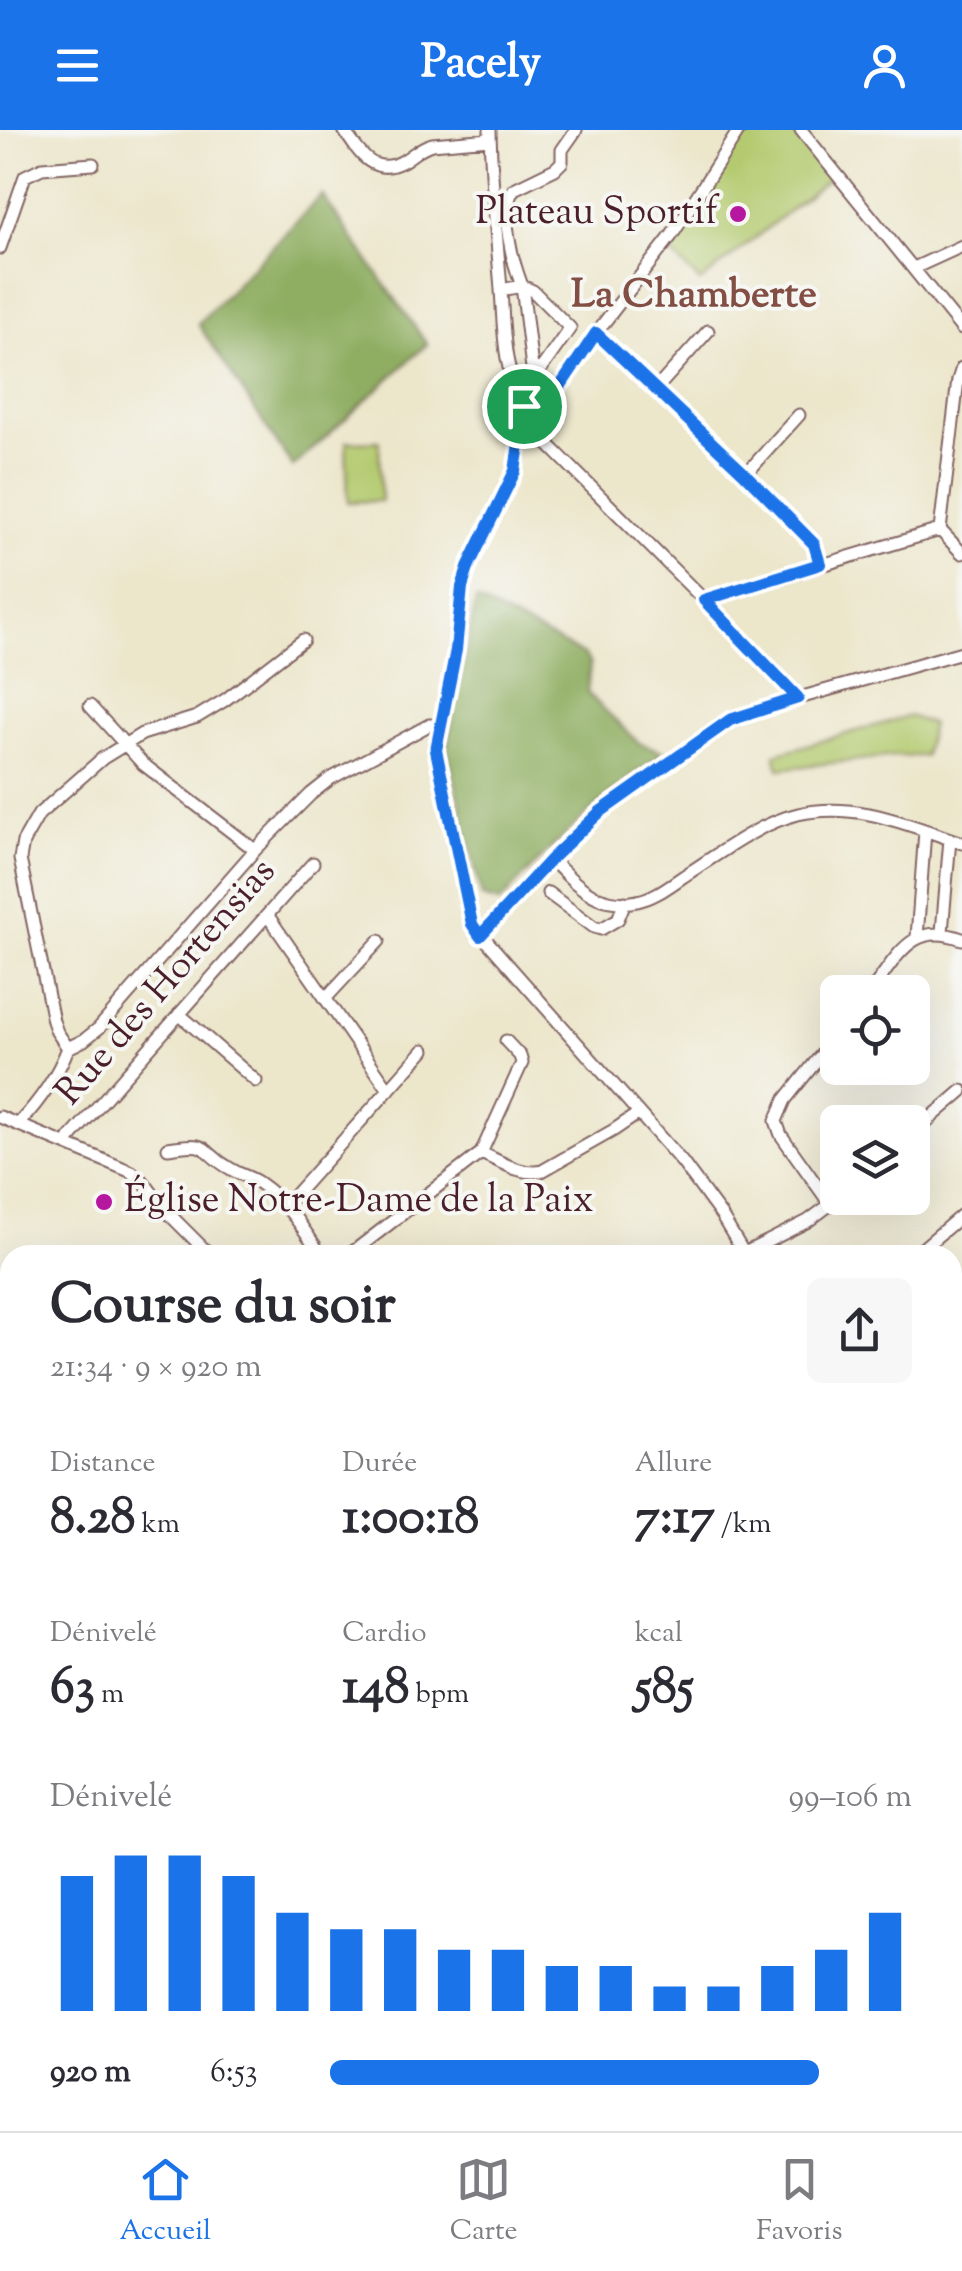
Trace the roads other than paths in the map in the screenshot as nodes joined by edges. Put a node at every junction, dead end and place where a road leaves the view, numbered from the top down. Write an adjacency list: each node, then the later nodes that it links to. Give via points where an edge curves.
1 (344, 130): 5 (street, via 367,161 383,166 423,146)
2 (576, 130): 10 (street, via 555,169 509,195 512,260)
3 (739, 130): 14 (street, via 672,235)
4 (801, 130): 9 (street)
5 (490, 135): 11 (street)
6 (94, 164): 8 (street, via 25,176)
7 (962, 246): 9 (street)
8 (0, 248)
9 (914, 268): 12 (street)
10 (522, 286): 10 (street, via 532,368 541,369 570,328); 11 (street)
11 (501, 290): 17 (street, via 508,360)
12 (962, 329)
13 (708, 332): 16 (street)
14 (596, 333): 16 (street); 18 (street)
15 (962, 368): 22 (street)
16 (657, 388): 21 (street)
17 (524, 406): 18 (street); 20 (street, via 518,415)
18 (539, 410): 20 (street, via 541,417)
19 (799, 415): 21 (street)
20 (529, 425): 25 (street); 30 (street, via 462,587)
21 (745, 474): 24 (street, via 814,544)
22 (940, 530): 23 (street); 24 (street)
23 (962, 552)
24 (820, 564): 25 (street)
25 (704, 600): 28 (street)
26 (304, 640): 31 (street, via 197,717)
27 (962, 652): 28 (street)
28 (798, 698): 35 (street, via 730,720 600,812)
29 (90, 706): 31 (street)
30 (441, 724): 34 (street, via 330,779); 41 (street, via 437,760)
31 (123, 744): 34 (street); 49 (street, via 39,814 23,842 20,859 53,1021)
32 (925, 831): 33 (street); 38 (street, via 877,814 797,814 768,824 654,895); 42 (street)
33 (959, 842): 40 (street)
34 (256, 850): 49 (street, via 99,1028)
35 (551, 859): 38 (street, via 598,898); 41 (street)
36 (312, 862): 39 (street, Rue des Hortensias)
37 (548, 893): 38 (street, via 601,929 618,920)
38 (625, 902)
39 (268, 916): 46 (street); 47 (street, Rue des Hortensias)
40 (942, 932): 42 (street); 43 (street)
41 (480, 936): 55 (street)
42 (917, 938): 45 (street)
43 (962, 939)
44 (378, 940): 46 (street)
45 (884, 975)
46 (326, 999): 53 (street)
47 (179, 1014): 52 (street); 59 (street, Rue des Hortensias)
48 (506, 1042): 61 (street, via 522,1063)
49 (68, 1048): 58 (street)
50 (424, 1050): 53 (street)
51 (820, 1056): 62 (street, via 776,1121)
52 (256, 1081)
53 (389, 1090): 63 (street)
54 (962, 1092): 57 (street)
55 (640, 1114): 61 (street, via 534,1173); 69 (street)
56 (0, 1117): 58 (street)
57 (930, 1119)
58 (18, 1123): 59 (street)
59 (67, 1145): 66 (street, via 132,1172)
60 (168, 1148): 63 (street, via 204,1146)
61 (480, 1153): 68 (street)
62 (820, 1183)
63 (287, 1204): 67 (street)
64 (820, 1212): 70 (street)
65 (962, 1215): 71 (street)
66 (203, 1245)
67 (314, 1245)
68 (362, 1245)
69 (740, 1245)
70 (762, 1245)
71 (927, 1245)

